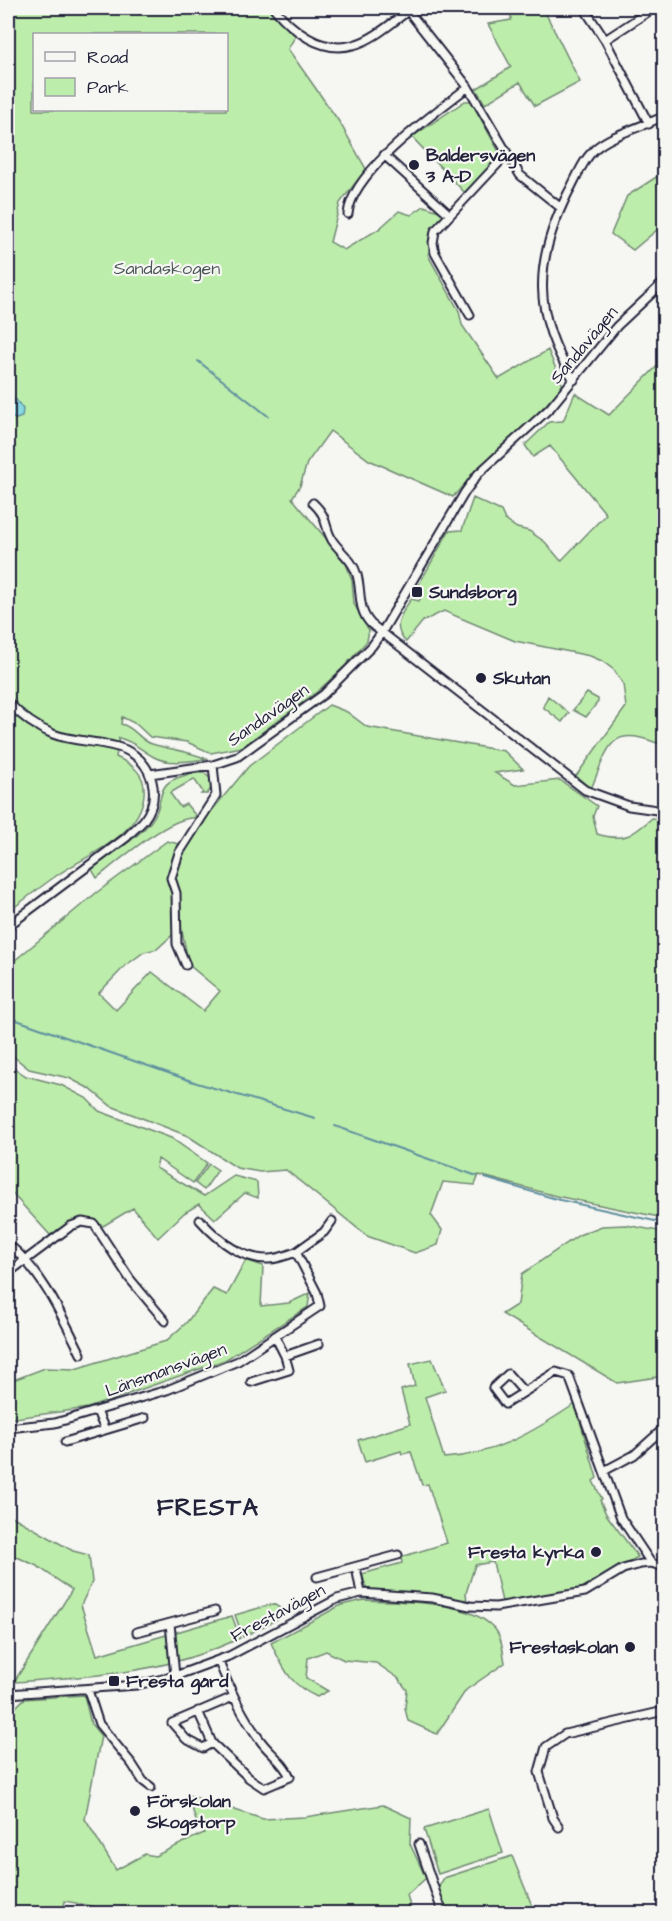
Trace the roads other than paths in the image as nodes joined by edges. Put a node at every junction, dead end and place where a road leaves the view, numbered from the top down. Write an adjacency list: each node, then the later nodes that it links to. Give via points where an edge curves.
1 (274, 8): 2 (street, via 304,37 329,45 353,46)
2 (409, 8): 6 (street)
3 (584, 8): 5 (street)
4 (654, 8): 5 (street)
5 (605, 40): 8 (street)
6 (468, 87): 9 (street); 10 (street)
7 (664, 116): 8 (street)
8 (649, 124): 11 (street, via 594,150)
9 (384, 155): 12 (street, via 349,201); 13 (street)
10 (506, 155): 11 (street, via 520,175); 13 (street)
11 (561, 208): 16 (street, via 541,274 542,306 553,340)
12 (348, 214)
13 (449, 214): 15 (street, via 435,231 435,253)
14 (664, 282): 16 (street, Sandavägen, via 617,326)
15 (470, 315)
16 (574, 380): 18 (street, Sandavägen, via 550,408 478,474)
17 (313, 503): 18 (street, via 326,515 332,539 357,575 364,616)
18 (382, 632): 20 (street, Sandavägen, via 324,694 251,749); 22 (street, via 585,790 629,806)
19 (8, 702): 21 (street, via 19,714 54,735 124,749 138,757)
20 (213, 765): 21 (street, Sandavägen); 24 (street, via 216,795 179,853 171,878 176,893 177,944)
21 (150, 774): 23 (street, via 154,790 144,820)
22 (664, 811)
23 (8, 926)
24 (186, 965)
25 (200, 1220): 28 (street, via 213,1235 251,1257 270,1260)
26 (332, 1221): 28 (street, via 324,1232)
27 (8, 1244): 29 (street)
28 (296, 1252): 32 (street, Länsmansvägen, via 320,1306)
29 (24, 1261): 30 (street); 31 (street, via 71,1226 82,1222 94,1224 130,1279); 34 (street, via 56,1305)
30 (8, 1274)
31 (165, 1321)
32 (275, 1336): 35 (street); 38 (street, Länsmansvägen, via 238,1360 167,1390)
33 (320, 1344): 35 (street)
34 (81, 1354)
35 (285, 1356): 36 (street, via 290,1370)
36 (251, 1382)
37 (524, 1390): 37 (street, via 505,1404 493,1388 508,1374); 44 (street, via 556,1372 569,1376)
38 (97, 1411): 40 (street, Länsmansvägen, via 55,1423); 42 (street)
39 (146, 1418): 42 (street)
40 (8, 1428)
41 (664, 1428): 44 (street, via 634,1455)
42 (105, 1430): 43 (street)
43 (65, 1442)
44 (604, 1471): 46 (street, via 621,1518)
45 (398, 1555): 47 (street)
46 (651, 1563): 48 (street); 50 (street, Frestavägen, via 623,1569 585,1592 496,1607)
47 (356, 1566): 49 (street); 50 (street)
48 (664, 1567)
49 (317, 1577)
50 (361, 1593): 54 (street, Frestavägen, via 337,1599)
51 (215, 1611): 52 (street)
52 (170, 1623): 53 (street); 55 (street)
53 (137, 1632)
54 (218, 1660): 55 (street, Frestavägen); 58 (street)
55 (175, 1676): 56 (street, Frestavägen)
56 (88, 1690): 57 (street, Frestavägen); 62 (street, via 99,1724)
57 (8, 1694)
58 (233, 1696): 59 (street); 61 (street, via 261,1743 290,1777 264,1788)
59 (198, 1711): 61 (street); 61 (street, via 172,1723 186,1739 203,1748)
60 (664, 1711): 63 (street, via 565,1734 546,1747 539,1772)
61 (212, 1743)
62 (151, 1787)
63 (559, 1827)
64 (419, 1844): 65 (street)
65 (443, 1914)

